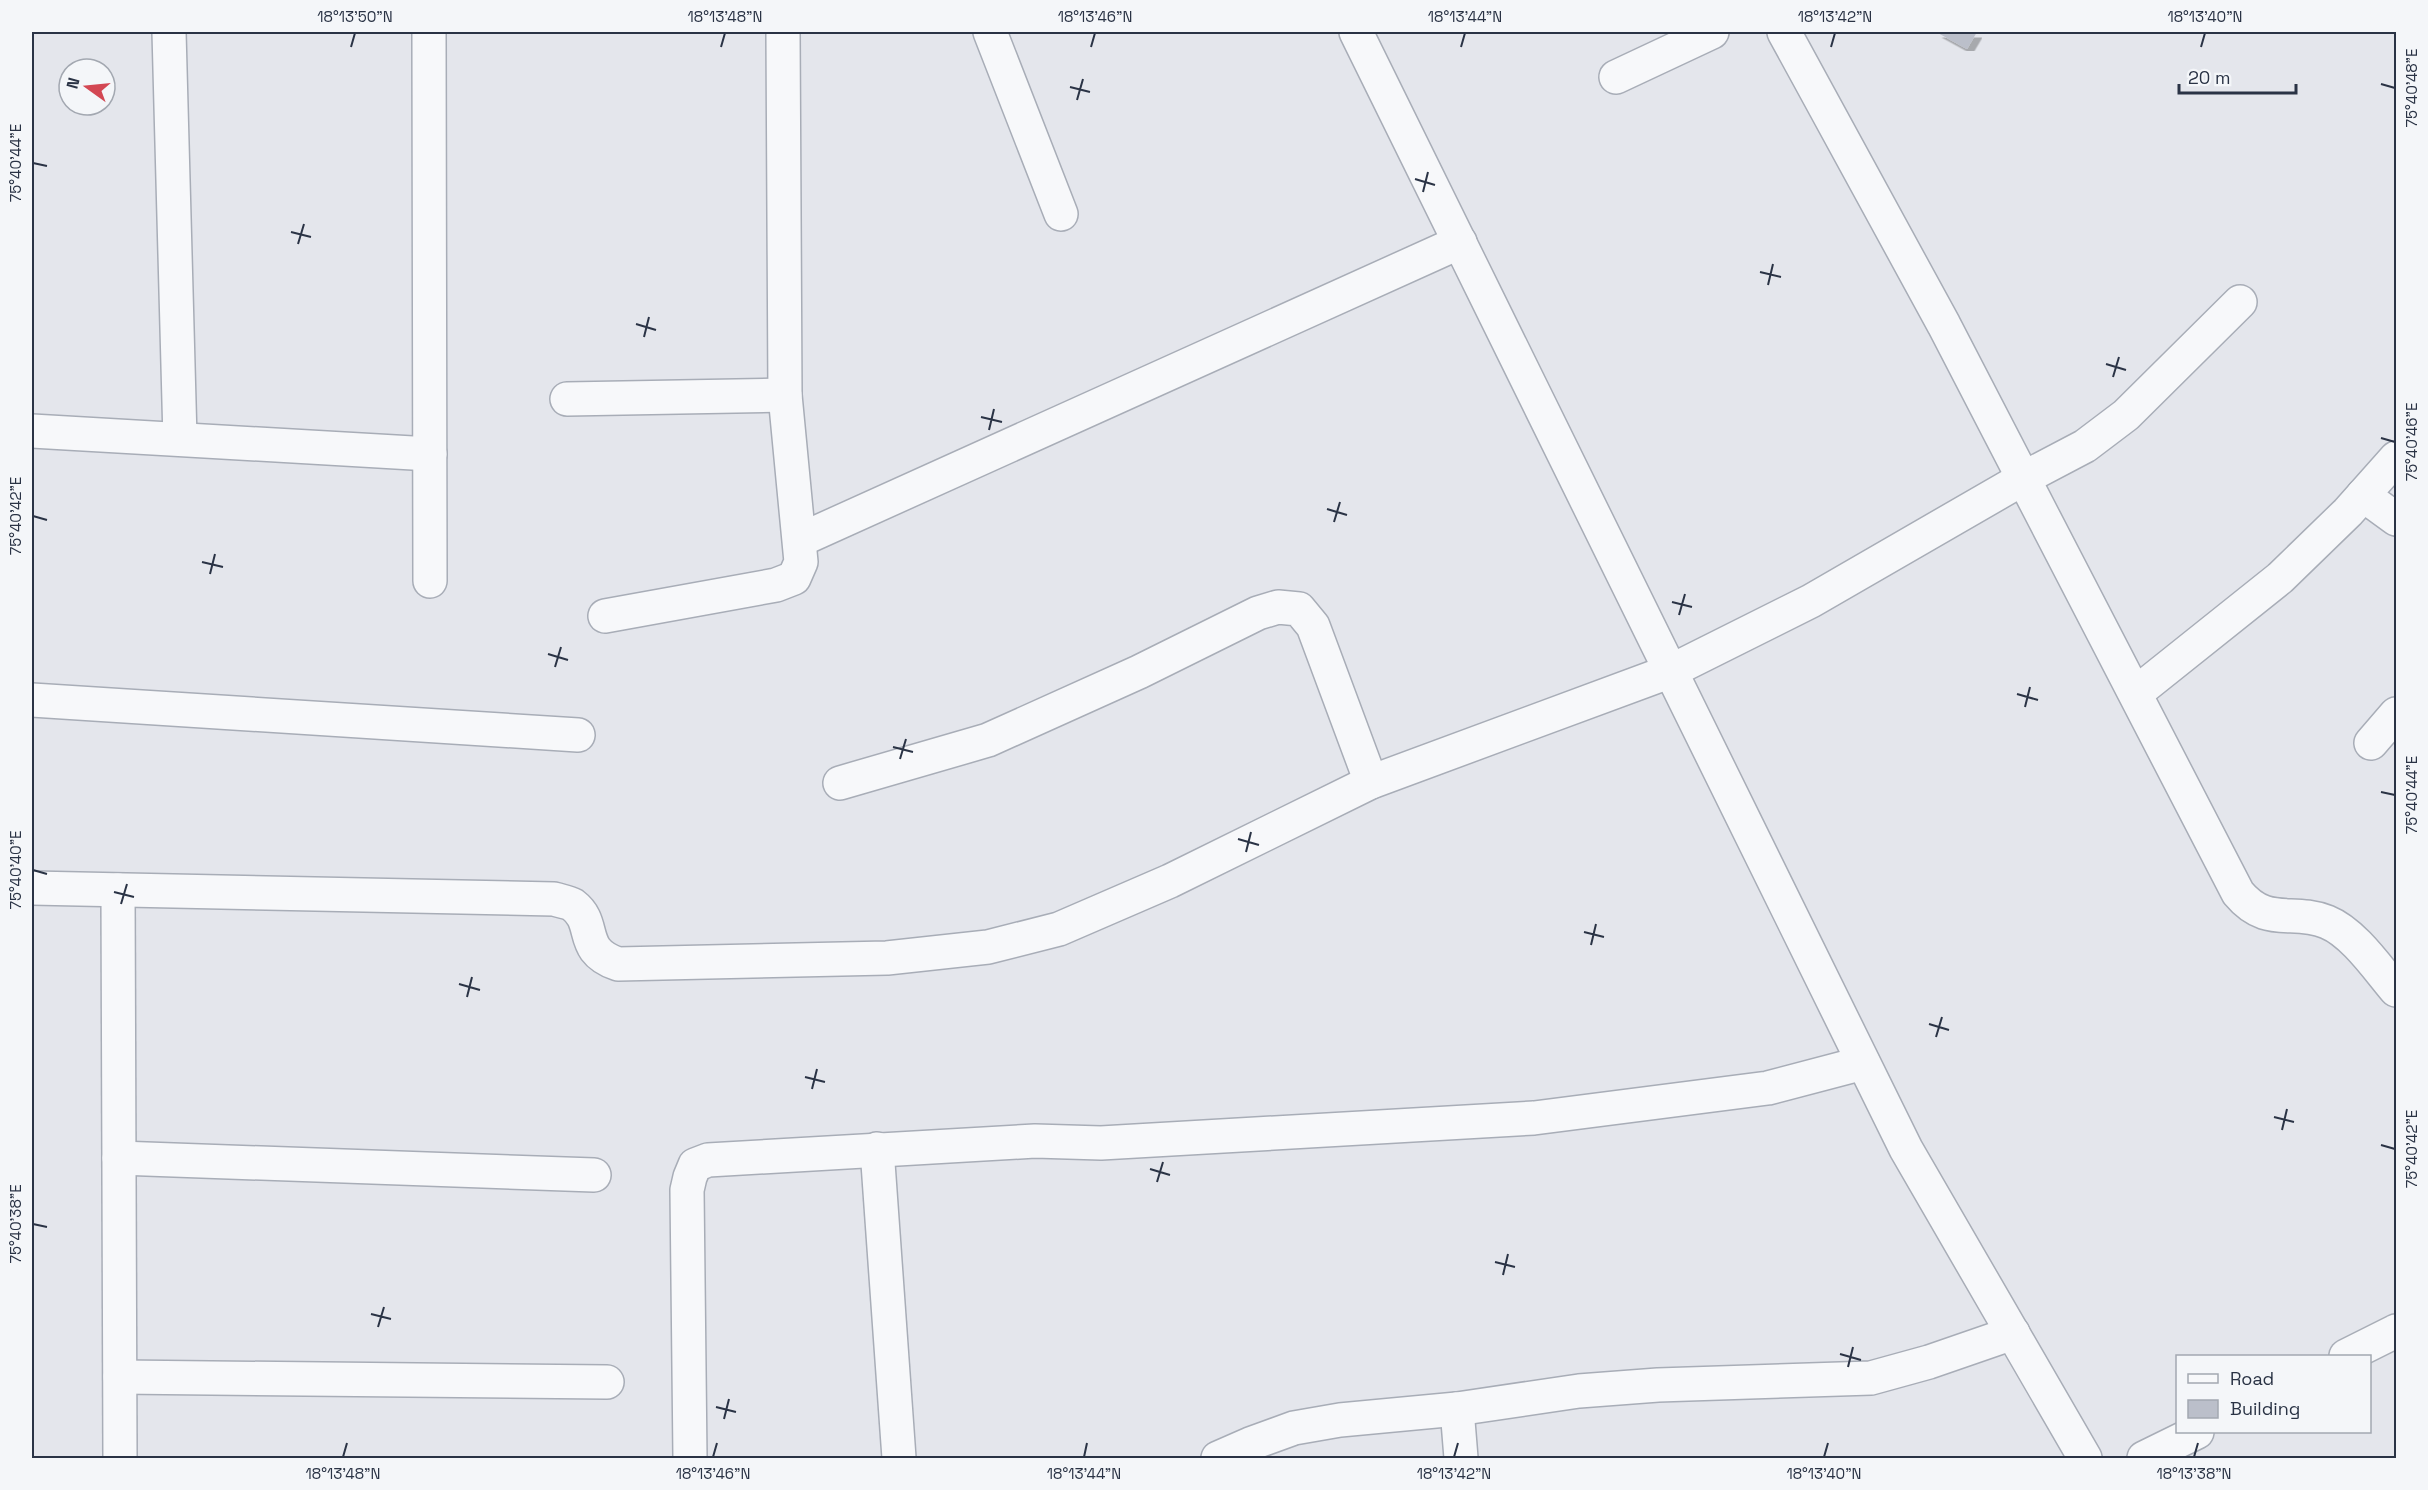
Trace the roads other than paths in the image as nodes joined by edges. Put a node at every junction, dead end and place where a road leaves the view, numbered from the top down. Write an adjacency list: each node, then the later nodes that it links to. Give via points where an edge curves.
1 (169, 32): 15 (street)
2 (429, 32): 16 (street)
3 (783, 32): 12 (street)
4 (990, 32): 9 (street)
5 (1356, 32): 10 (street)
6 (1712, 32): 8 (street)
7 (1784, 32): 18 (street)
8 (1616, 77)
9 (1061, 214)
10 (1460, 242): 21 (street); 24 (street)
11 (2240, 302): 18 (street, via 2126,415 2085,446)
12 (785, 395): 13 (street); 21 (street)
13 (567, 399)
14 (32, 431): 15 (street)
15 (180, 439): 16 (street)
16 (430, 454): 22 (street)
17 (2397, 458): 19 (street)
18 (2024, 478): 24 (street, via 1811,601); 25 (street)
19 (2363, 495): 20 (street); 25 (street, via 2280,578)
20 (2397, 519)
21 (800, 540): 23 (street, via 801,562 794,578 776,585)
22 (430, 581)
23 (605, 616)
24 (1671, 671): 30 (street); 35 (street)
25 (2136, 693): 34 (street, via 2238,893 2249,906 2265,915 2308,917 2329,923 2348,936)
26 (32, 700): 28 (street)
27 (2397, 714): 29 (street)
28 (578, 735)
29 (2372, 743)
30 (1371, 782): 31 (street, via 1313,627 1299,609 1278,607 988,740); 33 (street, via 1170,882 1059,929 988,947 887,958 618,964 602,959 592,946 583,916 572,904 554,899)
31 (840, 783)
32 (32, 888): 33 (street)
33 (118, 890): 37 (street)
34 (2397, 990)
35 (1863, 1063): 36 (street, via 1768,1088 1533,1118 1101,1143 1035,1141); 40 (street, via 1906,1149)
36 (878, 1149): 47 (street, via 725,1158 695,1165 687,1190); 48 (street)
37 (119, 1158): 38 (street); 42 (street)
38 (594, 1175)
39 (2397, 1331): 41 (street)
40 (2013, 1333): 44 (street, via 1871,1378 1658,1385); 51 (street)
41 (2348, 1355)
42 (120, 1377): 43 (street); 46 (street)
43 (607, 1382)
44 (1457, 1408): 49 (street, via 1294,1428); 50 (street)
45 (2193, 1433): 52 (street)
46 (120, 1458)
47 (690, 1458)
48 (899, 1458)
49 (1218, 1458)
50 (1461, 1458)
51 (2085, 1458)
52 (2144, 1458)

